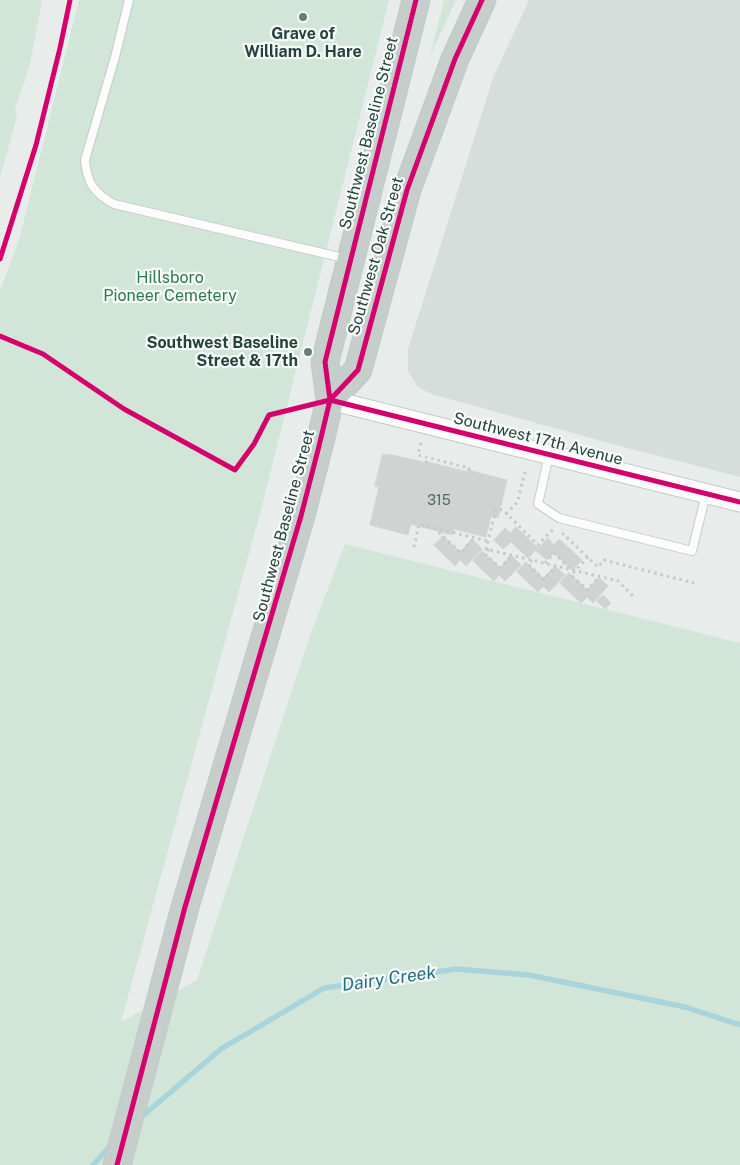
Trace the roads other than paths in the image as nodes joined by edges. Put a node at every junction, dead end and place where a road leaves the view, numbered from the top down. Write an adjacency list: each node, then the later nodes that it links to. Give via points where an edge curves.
1 (128, 0): 4 (lane, via 115,57 84,160 92,187 114,204)
2 (416, 0): 4 (highway, Southwest Baseline Street)
3 (482, 0): 5 (highway, Southwest Oak Street, via 455,58 407,190 358,370)
4 (350, 260): 5 (highway, Southwest Baseline Street, via 325,362)
5 (330, 400): 6 (street, Southwest 17th Avenue); 9 (highway, Southwest Baseline Street, via 301,516 169,966)
6 (549, 455): 7 (street, Southwest 17th Avenue); 7 (lane, via 538,504 559,518 692,551)
7 (706, 494): 8 (street, Southwest 17th Avenue)
8 (740, 502)
9 (117, 1165)

